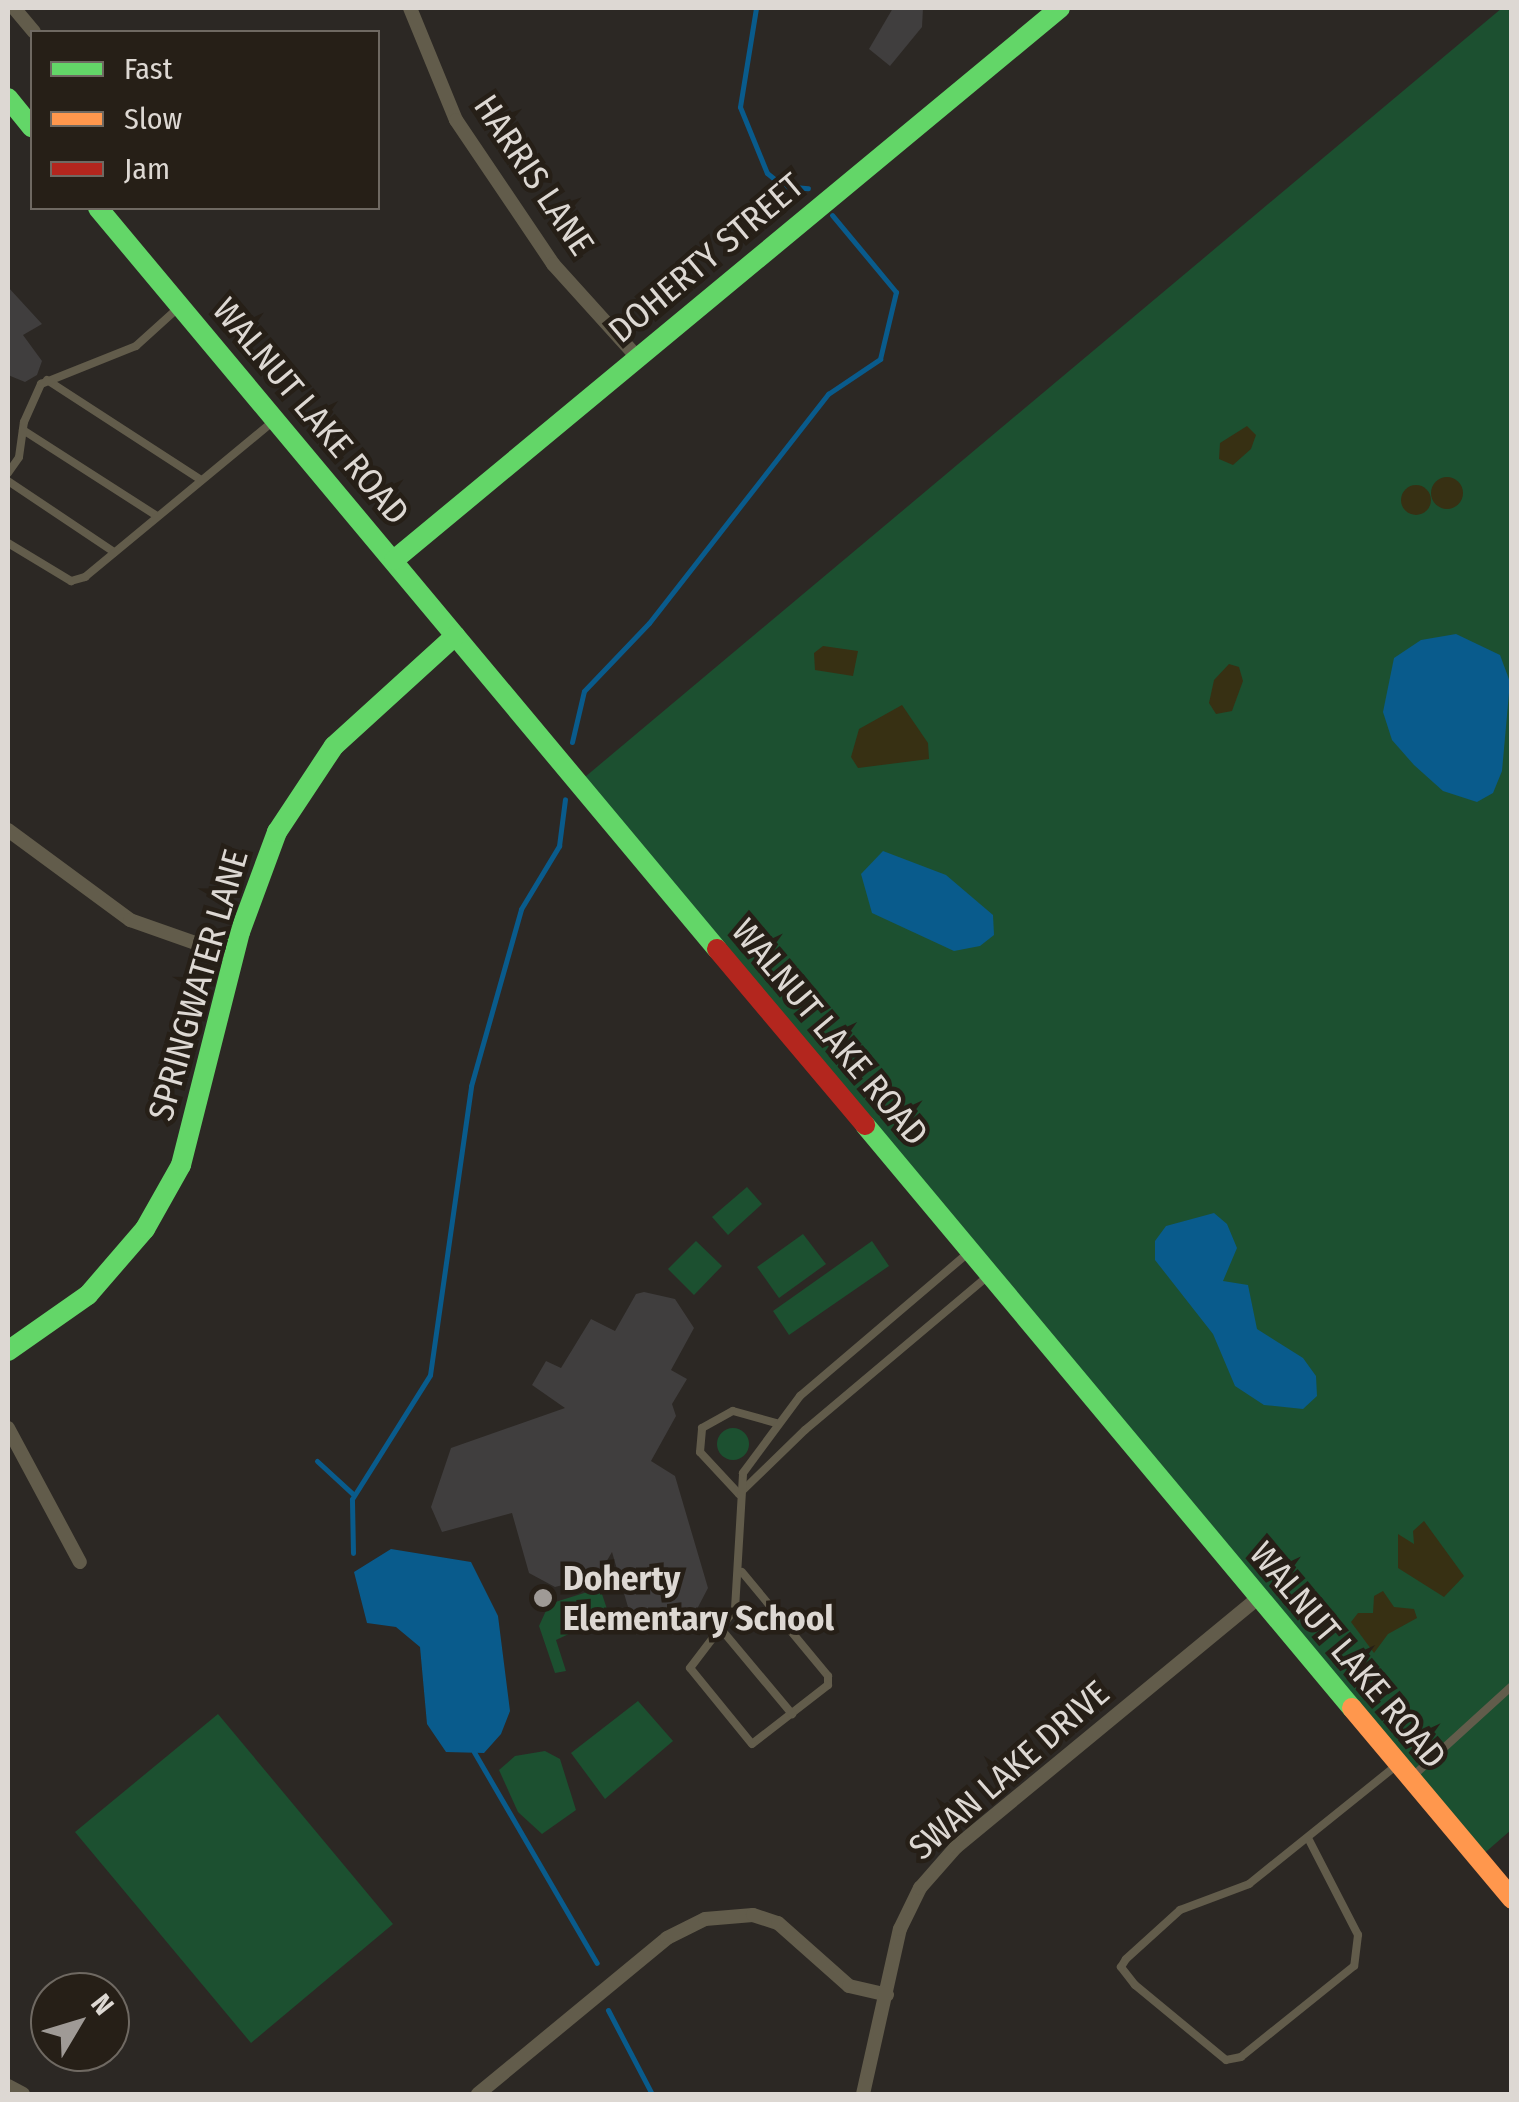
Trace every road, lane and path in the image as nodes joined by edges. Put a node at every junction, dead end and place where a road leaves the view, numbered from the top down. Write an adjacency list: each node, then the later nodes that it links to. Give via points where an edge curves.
1 (14, 8): 5 (street)
2 (410, 8): 10 (street, HARRIS LANE, via 456,120 553,264)
3 (1060, 8): 4 (street, DOHERTY STREET)
4 (1033, 16): 10 (street, DOHERTY STREET)
5 (32, 30)
6 (8, 98): 7 (street)
7 (30, 126)
8 (100, 210): 9 (street, WALNUT LAKE ROAD)
9 (180, 306): 11 (lane, via 136,346); 12 (street, WALNUT LAKE ROAD)
10 (638, 358): 20 (street, DOHERTY STREET)
11 (47, 380): 13 (lane, via 30,402); 15 (lane)
12 (276, 420): 15 (lane); 20 (street, WALNUT LAKE ROAD)
13 (23, 430): 14 (lane, via 19,457); 17 (lane)
14 (8, 472)
15 (201, 480): 17 (lane)
16 (8, 481): 19 (lane)
17 (157, 516): 19 (lane)
18 (8, 543): 19 (lane, via 71,581)
19 (114, 552)
20 (394, 560): 21 (street, WALNUT LAKE ROAD)
21 (455, 636): 23 (street, SPRINGWATER LANE, via 334,746 277,832); 24 (street, WALNUT LAKE ROAD)
22 (8, 830): 23 (street, via 130,920)
23 (235, 957): 26 (street, SPRINGWATER LANE, via 181,1166 145,1229 88,1295)
24 (972, 1250): 25 (street, WALNUT LAKE ROAD); 27 (lane)
25 (992, 1274): 29 (lane, via 804,1430); 32 (street, WALNUT LAKE ROAD)
26 (8, 1350)
27 (776, 1423): 29 (lane, via 743,1473); 29 (lane, via 732,1410 702,1428 700,1452)
28 (8, 1428): 30 (street)
29 (738, 1494): 31 (lane)
30 (80, 1562)
31 (742, 1572): 33 (lane, via 735,1609); 35 (lane, via 828,1676 828,1685)
32 (1257, 1599): 36 (street, WALNUT LAKE ROAD); 39 (street, SWAN LAKE DRIVE, via 956,1848 920,1888 900,1929)
33 (721, 1629): 35 (lane); 35 (lane, via 690,1668 748,1742 762,1740)
34 (1512, 1686): 36 (lane)
35 (792, 1714)
36 (1403, 1772): 37 (lane); 38 (street, WALNUT LAKE ROAD)
37 (1308, 1838): 37 (lane, via 1241,1889 1180,1910 1121,1968 1226,2060 1242,2057 1305,2011 1354,1966 1358,1935)
38 (1512, 1899)
39 (886, 1995): 42 (street, via 849,1986 778,1923 753,1914 705,1919 667,1938); 43 (street, SWAN LAKE DRIVE)
40 (8, 2086): 41 (street)
41 (23, 2094)
42 (478, 2094)
43 (863, 2094)

